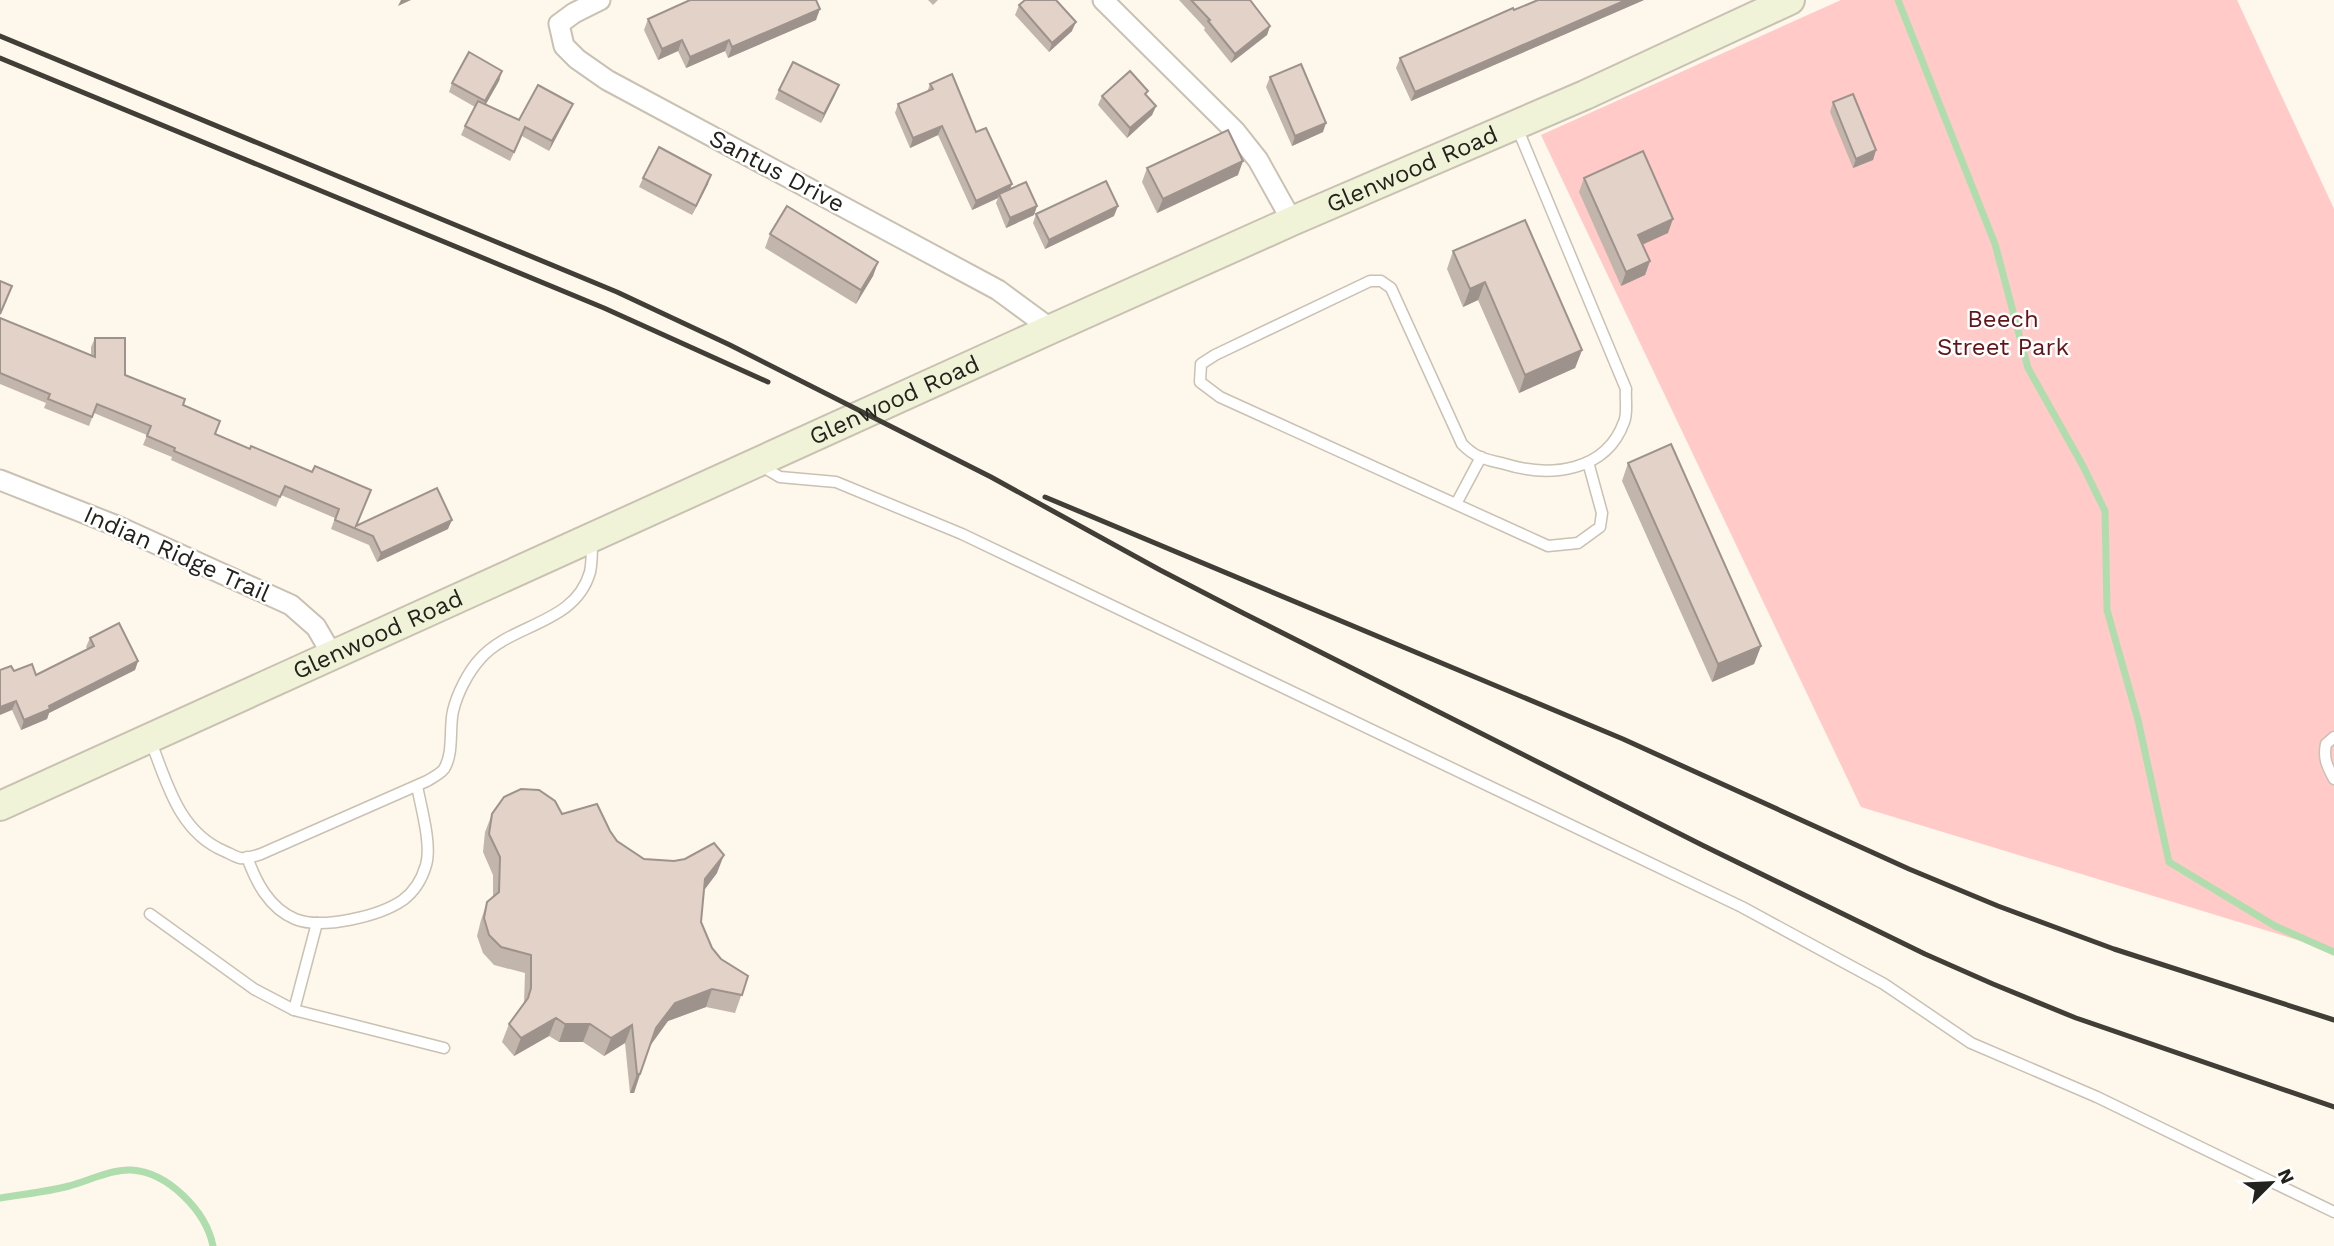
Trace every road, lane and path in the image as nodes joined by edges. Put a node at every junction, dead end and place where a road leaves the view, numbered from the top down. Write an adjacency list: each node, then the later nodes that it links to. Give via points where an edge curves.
1 (600, 0): 6 (street, Santus Drive, via 559,24 564,46 577,60 998,290)
2 (1102, 0): 5 (street, via 1235,131 1258,160)
3 (1790, 0): 4 (street, Glenwood Road)
4 (1516, 125): 5 (street, Glenwood Road); 8 (lane, via 1626,389 1625,420 1612,444)
5 (1292, 221): 6 (street, Glenwood Road)
6 (1051, 329): 9 (street, Glenwood Road)
7 (1481, 457): 8 (lane, via 1532,470 1563,471); 11 (lane); 11 (lane, via 1462,443 1391,288 1381,281 1370,281 1202,364 1200,382 1220,397)
8 (1588, 462): 11 (lane, via 1602,513 1600,527 1578,542 1548,546)
9 (755, 463): 12 (street, Glenwood Road); 24 (lane, via 780,477 836,482 987,546 1742,907 1884,984 1972,1043 2097,1097)
10 (0, 480): 13 (street, Indian Ridge Trail, via 117,526 291,606 316,627)
11 (1456, 504)
12 (593, 537): 13 (street, Glenwood Road); 17 (lane, via 591,570 570,604 497,644 467,677 453,710 449,755 443,769)
13 (333, 656): 15 (street, Glenwood Road)
14 (2334, 737): 16 (lane, via 2324,754)
15 (150, 738): 18 (street, Glenwood Road); 19 (lane, via 184,819 215,847)
16 (2334, 779)
17 (417, 786): 19 (lane); 21 (lane, via 427,861 419,883 404,899 382,911)
18 (0, 806)
19 (247, 857): 21 (lane, via 260,889 271,902 295,919)
20 (150, 914): 22 (lane, via 254,989)
21 (317, 923): 22 (lane)
22 (294, 1010): 23 (lane)
23 (444, 1048)
24 (2334, 1212)

